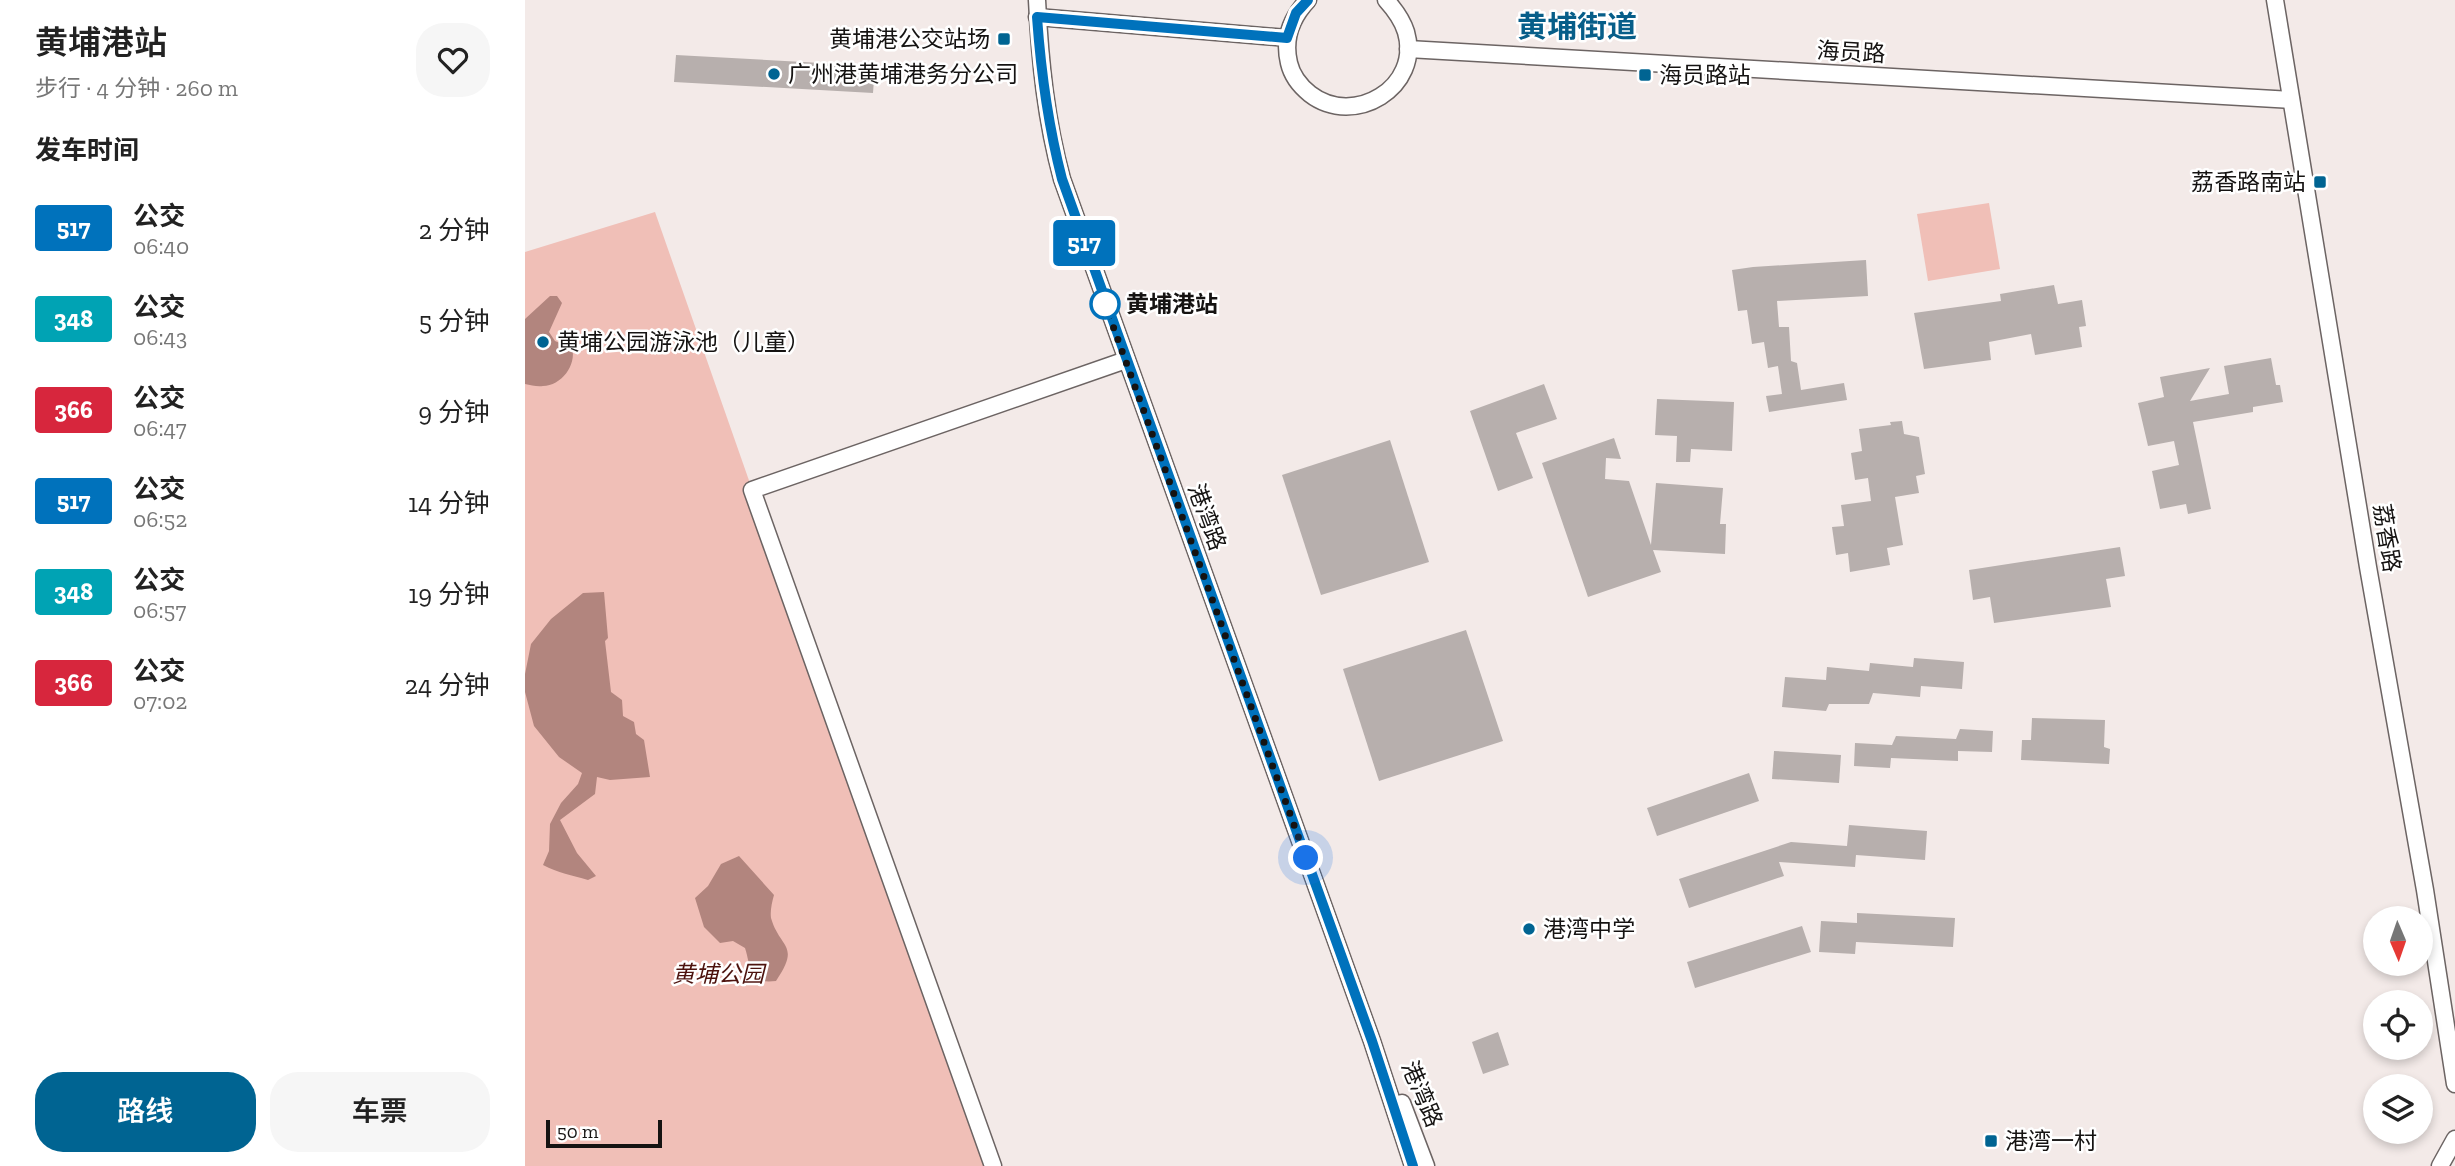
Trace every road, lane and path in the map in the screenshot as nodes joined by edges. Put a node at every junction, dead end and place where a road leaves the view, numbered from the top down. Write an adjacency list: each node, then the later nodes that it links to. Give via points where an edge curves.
1 (1037, 0): 5 (street, 港湾路)
2 (1308, 0): 6 (street, via 1296,13)
3 (1386, 0): 7 (street, via 1399,14)
4 (2275, 0): 8 (street, 荔香路)
5 (1037, 17): 6 (street); 9 (street, 港湾路, via 1053,148)
6 (1287, 38): 7 (street, via 1291,71 1302,88 1337,106 1357,107 1392,88 1403,72)
7 (1408, 49): 8 (street, 海员路)
8 (2291, 100): 11 (street, 荔香路)
9 (1126, 360): 10 (street, 港湾路); 13 (street, via 752,490)
10 (1372, 1041): 14 (street, 港湾路); 15 (street, 港湾路, via 1393,1079)
11 (2455, 1084)
12 (2455, 1139): 16 (street)
13 (993, 1166)
14 (1413, 1166)
15 (1426, 1166)
16 (2440, 1166)

